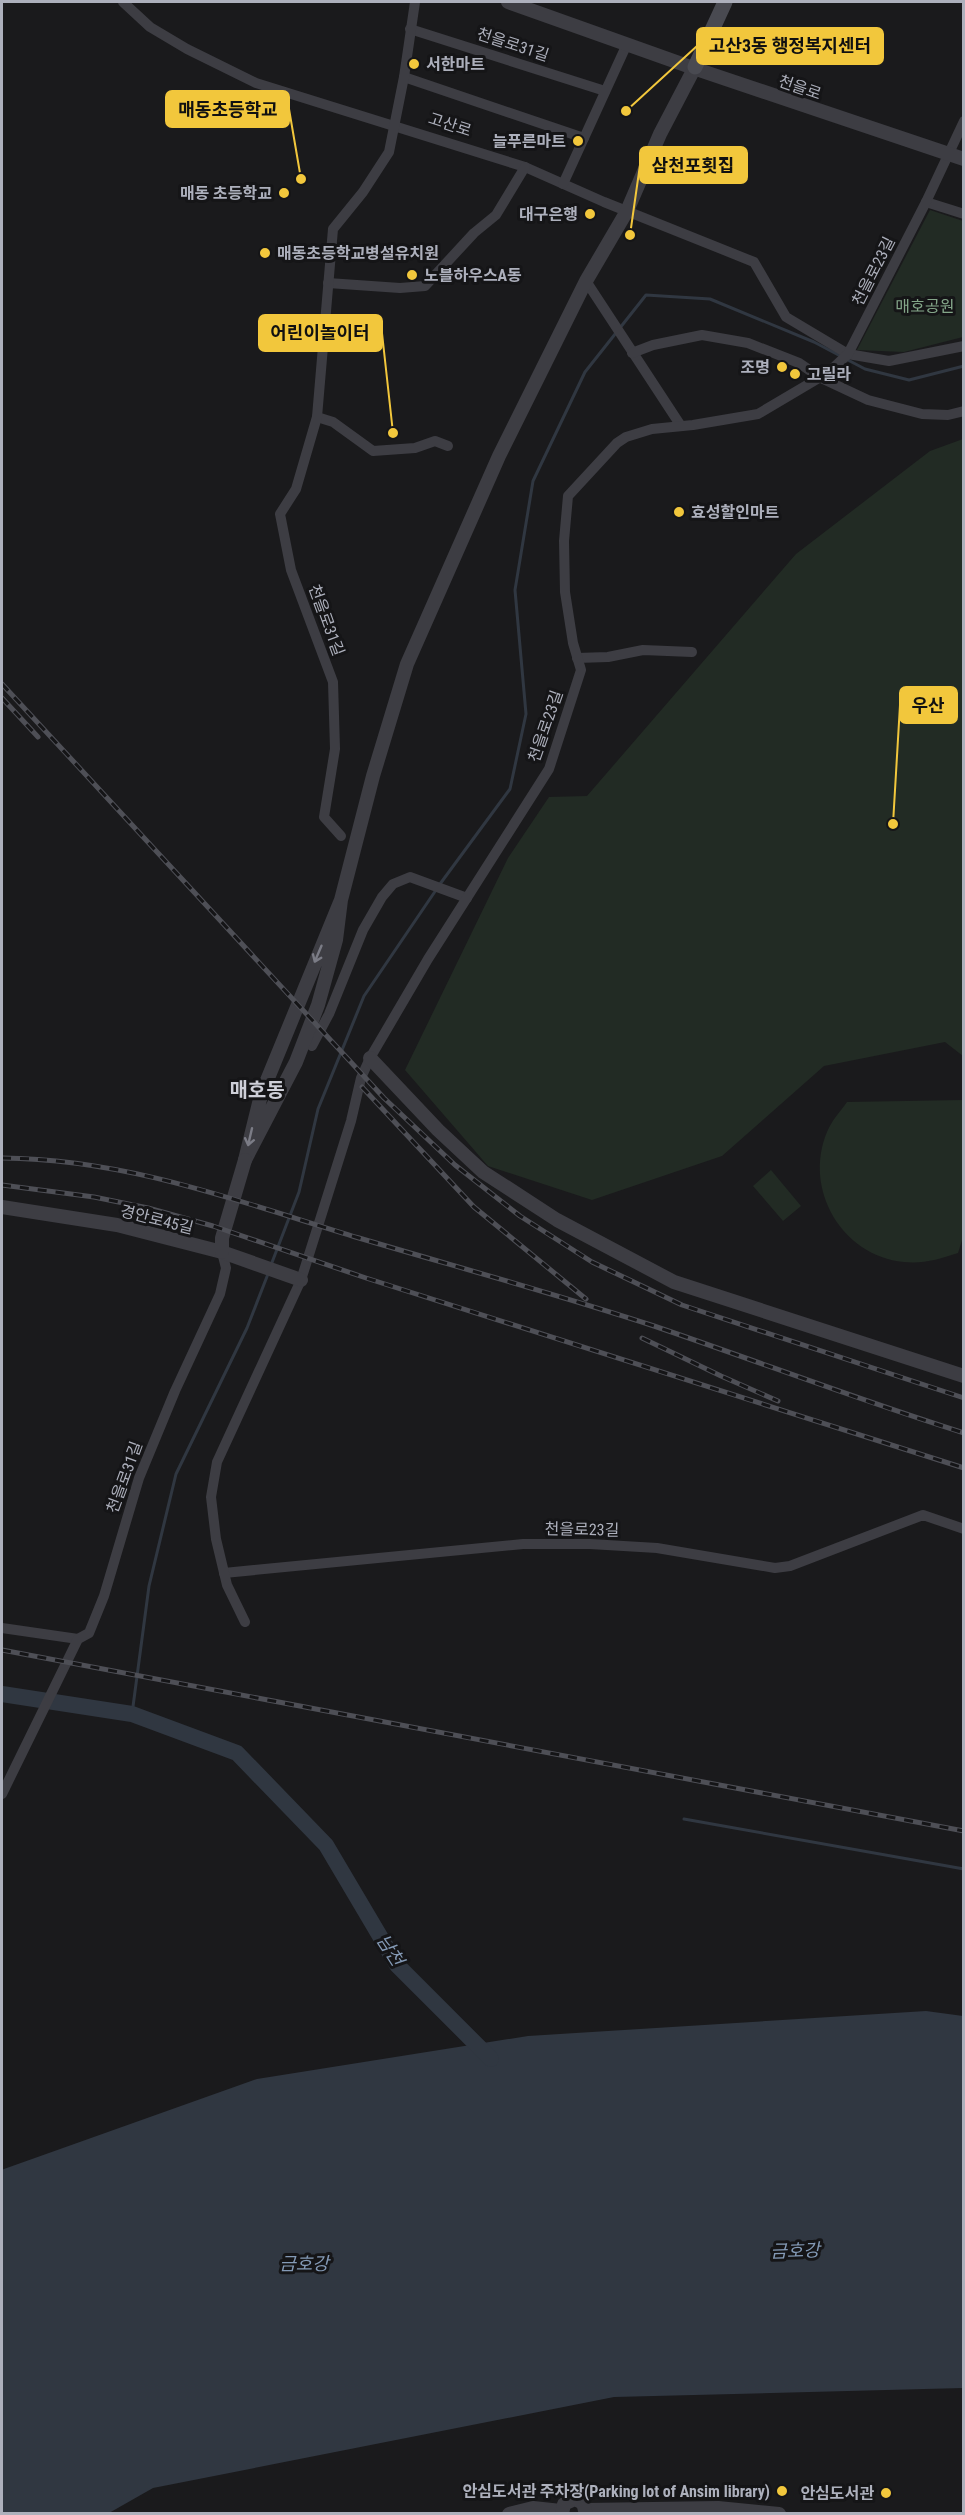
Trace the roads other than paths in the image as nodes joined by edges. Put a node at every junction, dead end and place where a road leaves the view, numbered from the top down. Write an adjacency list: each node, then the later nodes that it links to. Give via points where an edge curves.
1 (123, 2): 12 (street, 고산로, via 150,27 256,82)
2 (415, 2): 6 (street, 천을로31길)
3 (508, 2): 5 (street, 천을로)
4 (725, 2): 8 (main road)
5 (526, 4): 7 (street, 천을로)
6 (410, 28): 9 (street, 천을로31길); 10 (street, 천을로31길)
7 (627, 44): 8 (street, 천을로); 10 (street)
8 (695, 67): 14 (street, 천을로); 19 (street, via 660,134)
9 (404, 78): 12 (street, 천을로31길); 13 (street)
10 (605, 91): 13 (street)
11 (963, 121): 14 (street, 천을로23길)
12 (395, 125): 16 (street, 고산로); 22 (street, 천을로31길, via 388,152 333,229)
13 (584, 138): 17 (street)
14 (948, 154): 15 (street, 천을로); 18 (street, 천을로23길)
15 (963, 159)
16 (525, 167): 17 (street, 고산로); 22 (street, via 495,214 425,286)
17 (562, 184): 19 (street, 고산로)
18 (926, 202): 20 (street); 25 (street, 천을로23길)
19 (627, 211): 21 (street); 25 (street, 고산로, via 754,262 786,317)
20 (963, 214)
21 (586, 281): 24 (street); 35 (street, via 499,456 407,664)
22 (328, 283): 28 (street, 천을로31길)
23 (963, 346): 25 (street, via 889,361)
24 (632, 353): 26 (street, via 702,335 748,343); 29 (street)
25 (848, 354): 26 (street, 천을로23길)
26 (825, 375): 27 (street, via 868,400 922,414); 29 (street, 천을로23길, via 758,414)
27 (963, 411)
28 (316, 417): 30 (street, via 333,422 373,451 415,448 435,441); 33 (street, 천을로31길, via 296,489 280,513 291,570 333,682 335,749 324,818)
29 (681, 426): 32 (street, 천을로23길, via 626,437 568,496 565,591)
30 (448, 446)
31 (692, 652): 32 (street, via 643,650 608,657)
32 (577, 657): 34 (street, 천을로23길, via 581,670 549,769)
33 (341, 836)
34 (462, 895): 36 (street, via 410,877 393,884 363,930); 37 (street, 천을로23길)
35 (341, 900): 38 (street, one-way to 38, via 261,1095); 38 (street, via 336,940 307,1036)
36 (312, 1046)
37 (370, 1058): 41 (street, 천을로23길); 42 (street, via 483,1172 557,1220 674,1282)
38 (245, 1160): 40 (street, 천을로31길, via 222,1239)
39 (2, 1207): 40 (street, 경안로45길, via 117,1225)
40 (222, 1252): 41 (street, 경안로45길); 47 (street, 천을로31길, via 226,1268 220,1294 139,1478 89,1633)
41 (295, 1278): 44 (street, 천을로23길, via 217,1462 211,1497)
42 (963, 1376)
43 (963, 1529): 44 (street, 천을로23길, via 923,1515 790,1566 775,1568 657,1548 523,1544)
44 (224, 1573): 45 (street, 천을로23길)
45 (244, 1622)
46 (2, 1628): 47 (street)
47 (78, 1639): 48 (street, 천을로31길)
48 (2, 1794)
49 (555, 2512): 50 (street, via 571,2499 583,2503); 51 (street, via 533,2508)
50 (586, 2512): 52 (street, via 718,2508)
51 (509, 2514)
52 (779, 2514)

